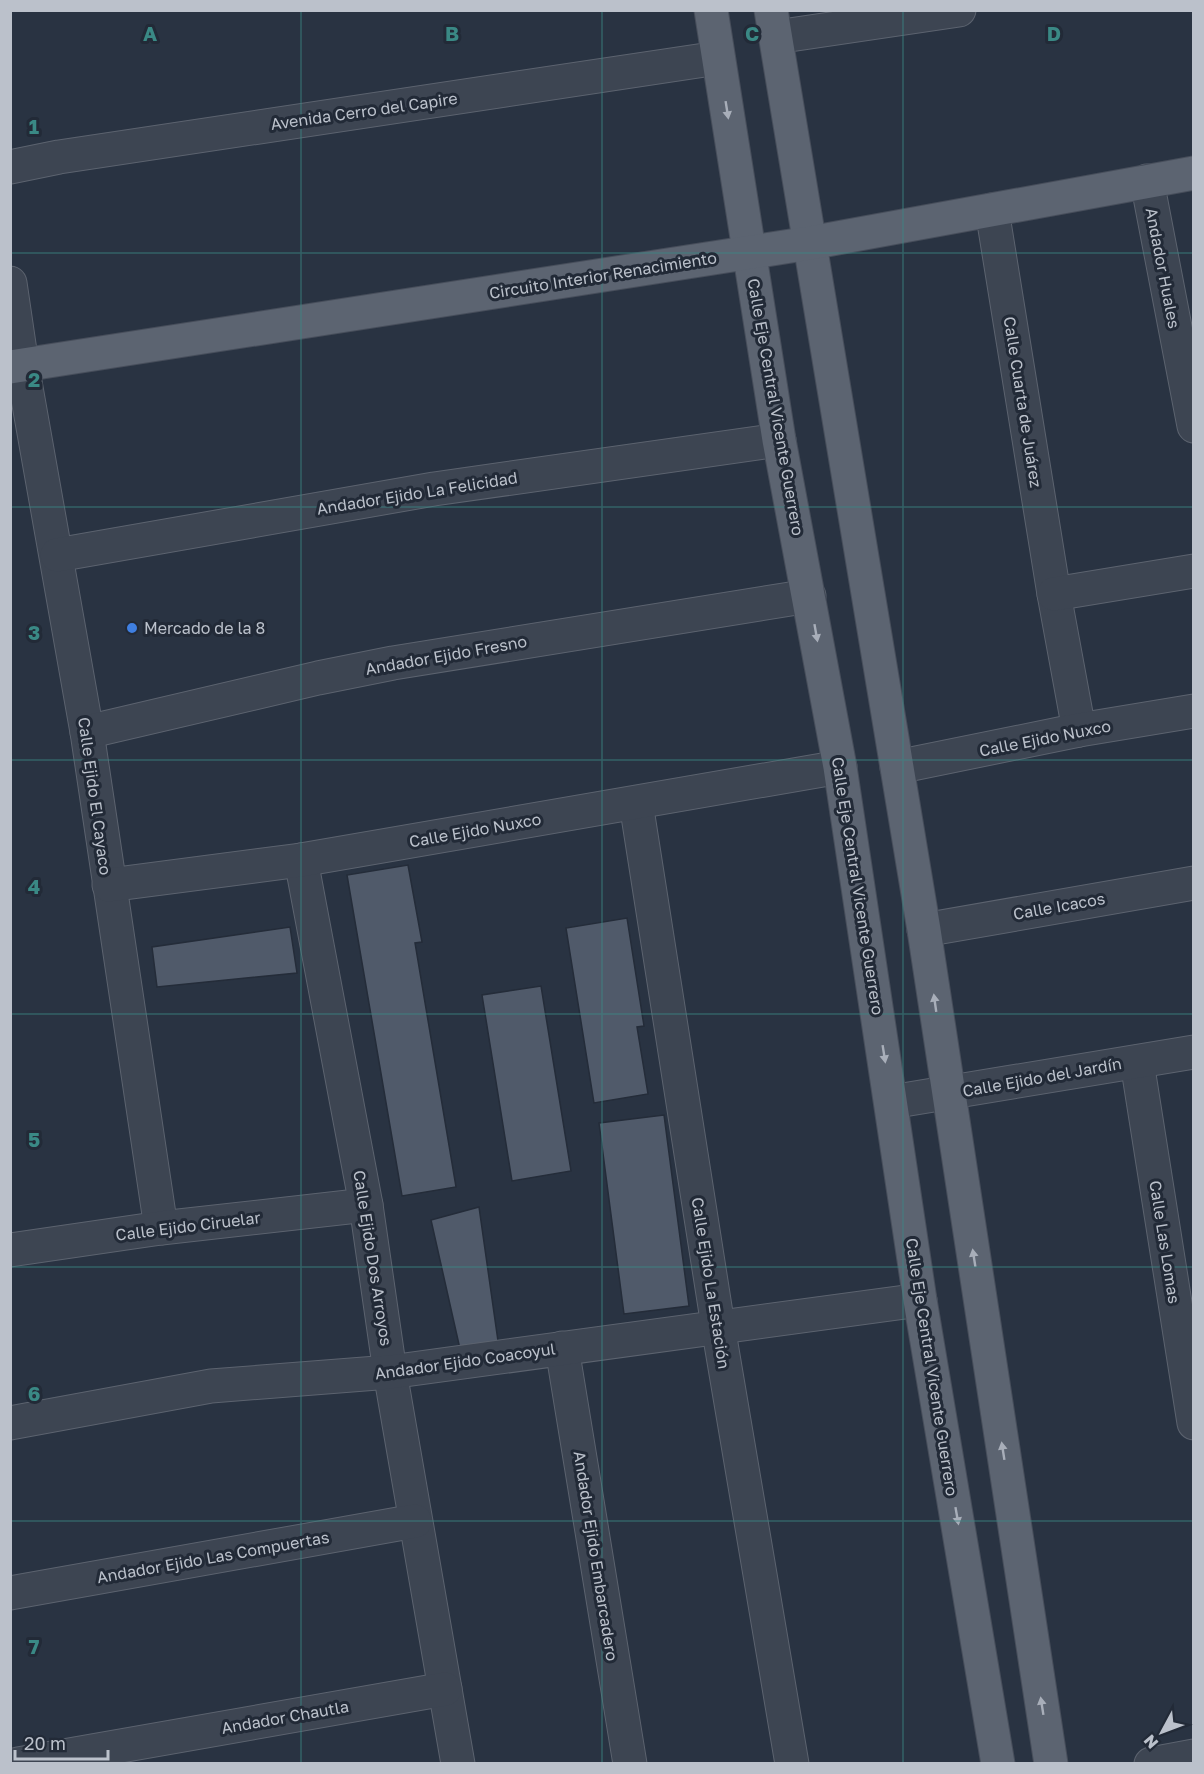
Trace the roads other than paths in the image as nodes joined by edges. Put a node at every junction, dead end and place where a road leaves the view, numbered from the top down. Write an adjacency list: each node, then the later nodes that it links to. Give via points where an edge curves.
1 (711, 10): 4 (main road, Calle Eje Central Vicente Guerrero)
2 (958, 10): 3 (street)
3 (773, 24): 9 (main road)
4 (718, 58): 5 (street, Avenida Cerro del Capire); 10 (main road, Calle Eje Central Vicente Guerrero, one-way to 10)
5 (10, 167)
6 (1194, 173): 7 (main road, Circuito Interior Renacimiento)
7 (1147, 181): 8 (main road, Circuito Interior Renacimiento); 13 (street, Andador Huales)
8 (992, 210): 9 (main road, Circuito Interior Renacimiento); 17 (street, Calle Cuarta de Juárez)
9 (810, 243): 10 (main road, Circuito Interior Renacimiento); 23 (main road)
10 (750, 253): 12 (main road, Circuito Interior Renacimiento); 14 (main road, Calle Eje Central Vicente Guerrero)
11 (10, 283): 12 (street, Calle Ejido El Cayaco)
12 (16, 366): 15 (street, Calle Ejido El Cayaco)
13 (1194, 426)
14 (779, 440): 15 (street, Andador Ejido La Felicidad, via 434,489); 18 (main road, Calle Eje Central Vicente Guerrero)
15 (57, 555): 21 (street, Calle Ejido El Cayaco)
16 (1194, 571): 17 (street)
17 (1054, 594): 20 (street, Calle Cuarta de Juárez)
18 (809, 596): 21 (street, Andador Ejido Fresno, via 393,663); 22 (main road, Calle Eje Central Vicente Guerrero, one-way to 22)
19 (1194, 711): 20 (street, Calle Ejido Nuxco)
20 (1078, 730): 23 (street, Calle Ejido Nuxco)
21 (87, 732): 27 (street, Calle Ejido El Cayaco)
22 (840, 767): 24 (street, Calle Ejido Nuxco); 32 (main road, Calle Eje Central Vicente Guerrero, one-way to 32)
23 (897, 767): 28 (main road)
24 (636, 802): 25 (street, Calle Ejido Nuxco); 37 (street, Calle Ejido La Estación)
25 (302, 860): 27 (street, Calle Ejido Nuxco); 33 (street, Calle Ejido Dos Arroyos)
26 (1194, 883): 28 (street, Calle Icacos)
27 (109, 885): 34 (street, Calle Ejido El Cayaco)
28 (924, 930): 31 (main road, one-way to 28)
29 (1194, 1052): 30 (street, Calle Ejido del Jardín)
30 (1137, 1062): 31 (street, Calle Ejido del Jardín); 41 (street, Calle Las Lomas)
31 (948, 1093): 32 (street, Calle Ejido del Jardín); 51 (main road, one-way to 31)
32 (891, 1102): 36 (main road, Calle Eje Central Vicente Guerrero)
33 (366, 1205): 34 (street, Calle Ejido Ciruelar); 39 (street, Calle Ejido Dos Arroyos)
34 (161, 1228): 35 (street, Calle Ejido Ciruelar)
35 (10, 1250)
36 (920, 1300): 37 (street, Andador Ejido Coacoyul); 50 (main road, Calle Eje Central Vicente Guerrero, one-way to 50)
37 (718, 1326): 38 (street, Andador Ejido Coacoyul); 49 (street, Calle Ejido La Estación)
38 (562, 1348): 39 (street, Andador Ejido Coacoyul); 48 (street, Andador Ejido Embarcadero)
39 (390, 1372): 40 (street, Andador Ejido Coacoyul, via 211,1386); 42 (street, Calle Ejido Dos Arroyos)
40 (10, 1423)
41 (1194, 1423)
42 (415, 1521): 43 (street, Andador Ejido Las Compuertas); 44 (street, Calle Ejido Dos Arroyos)
43 (10, 1593)
44 (445, 1689): 46 (street, Andador Chautla); 47 (street, Calle Ejido Dos Arroyos)
45 (1194, 1756): 52 (street)
46 (18, 1764)
47 (458, 1764)
48 (630, 1764)
49 (792, 1764)
50 (998, 1764)
51 (1050, 1764)
52 (1151, 1764)

